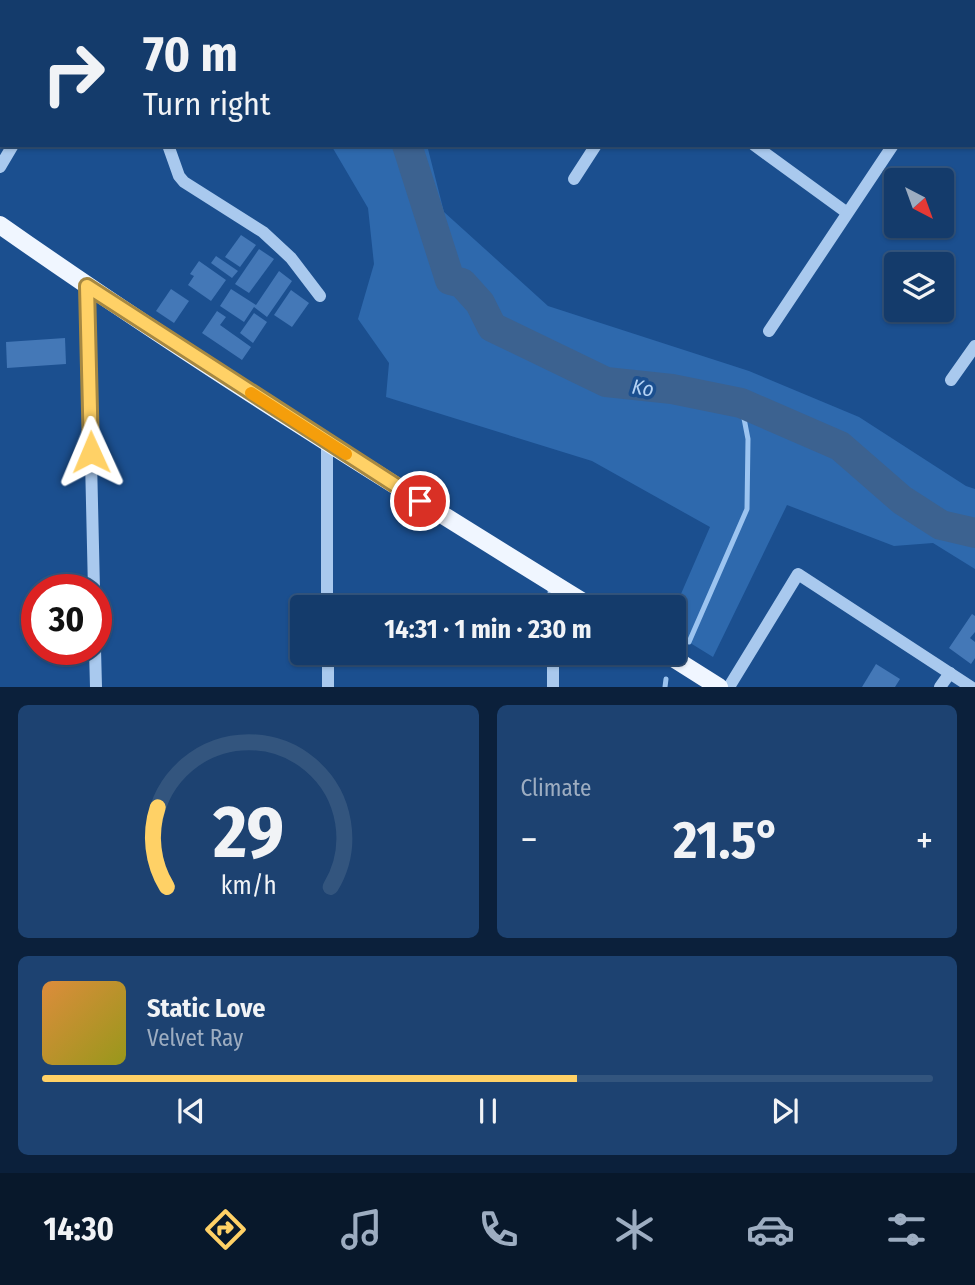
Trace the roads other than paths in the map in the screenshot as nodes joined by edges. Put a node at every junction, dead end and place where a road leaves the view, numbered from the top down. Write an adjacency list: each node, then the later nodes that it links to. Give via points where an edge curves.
1 (12, 147): 6 (street)
2 (169, 147): 11 (street, via 179,176 263,232 291,258)
3 (595, 147): 7 (street)
4 (757, 147): 8 (street)
5 (892, 147): 8 (street)
6 (0, 167)
7 (574, 179)
8 (846, 212): 12 (street)
9 (0, 225): 10 (main road)
10 (87, 286): 15 (main road); 16 (street)
11 (320, 296)
12 (769, 331)
13 (975, 346): 14 (street)
14 (951, 380)
15 (327, 443): 17 (main road); 18 (street)
16 (94, 574)
17 (554, 584): 19 (street); 20 (main road)
18 (327, 595)
19 (554, 595)
20 (572, 595)
21 (95, 665): 26 (street)
22 (328, 665): 27 (street)
23 (553, 665): 28 (street)
24 (684, 665): 29 (main road)
25 (950, 673): 30 (street, via 798,574); 31 (street); 32 (street)
26 (96, 687)
27 (328, 687)
28 (553, 687)
29 (719, 687)
30 (729, 687)
31 (940, 687)
32 (971, 687)

